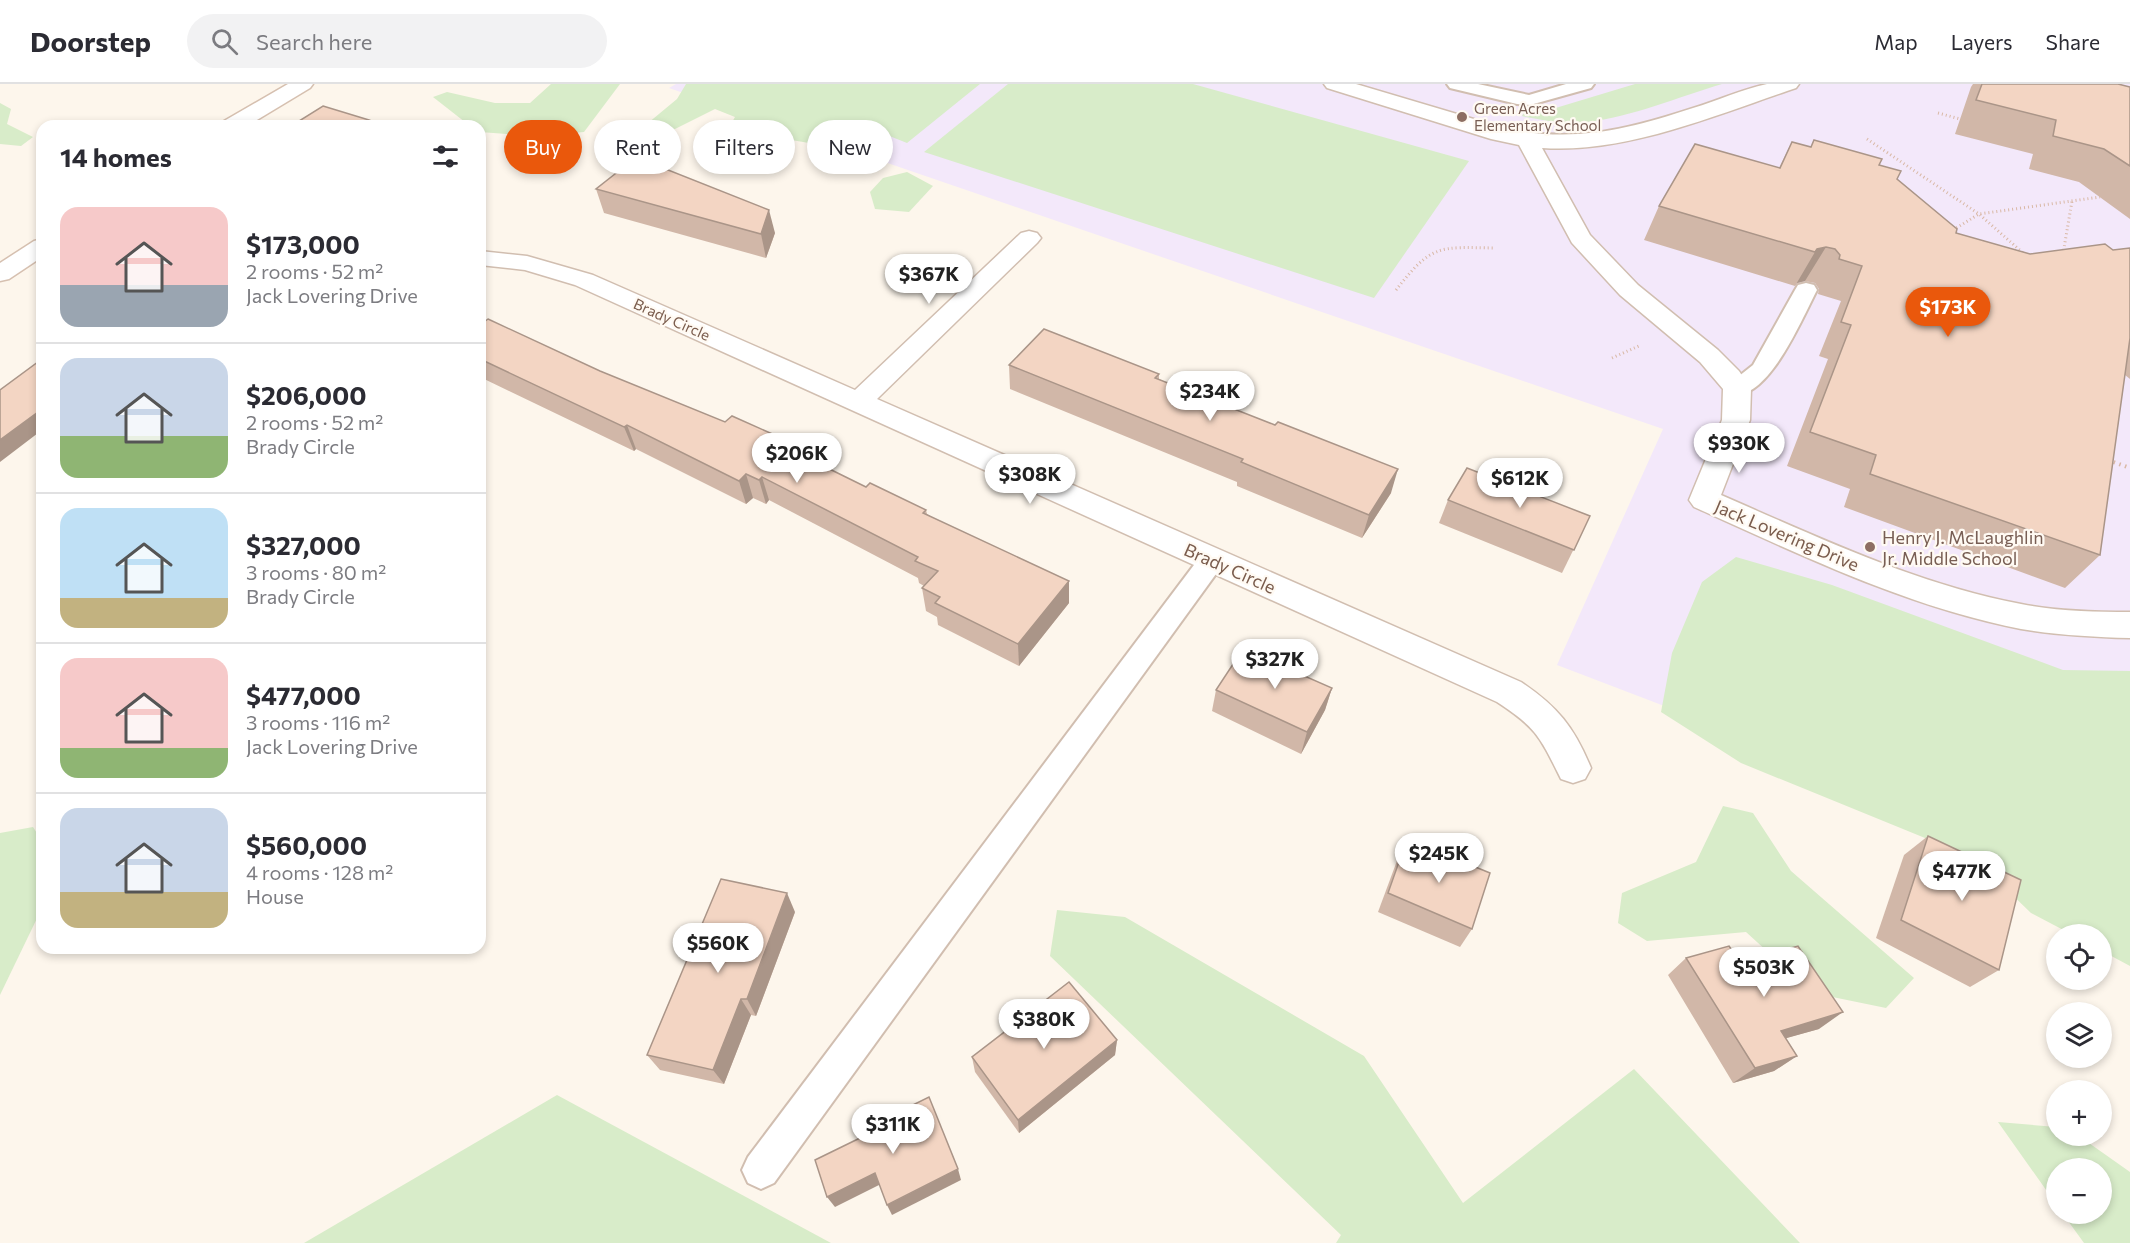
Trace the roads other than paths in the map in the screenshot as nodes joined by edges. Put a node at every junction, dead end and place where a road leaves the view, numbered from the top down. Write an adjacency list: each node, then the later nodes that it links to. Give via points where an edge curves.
1 (303, 84): 6 (street)
2 (1334, 84): 7 (street)
3 (1456, 84): 4 (lane, via 1530,100)
4 (1585, 84)
5 (1789, 84): 7 (street, via 1666,124 1606,138 1566,143)
6 (242, 120)
7 (1527, 140): 13 (street, via 1580,238 1629,290 1709,356)
8 (1029, 238): 14 (street)
9 (36, 250): 11 (street)
10 (486, 259): 14 (street, Brady Circle, via 527,263 584,280)
11 (0, 274)
12 (1806, 290): 13 (lane, via 1762,370)
13 (1737, 389): 16 (street, Jack Lovering Drive, via 1736,420 1704,500 1843,560 1940,595 2056,624)
14 (858, 402): 15 (street, Brady Circle)
15 (1212, 560): 17 (street, Brady Circle, via 1509,692 1552,725); 18 (lane)
16 (2130, 626)
17 (1573, 768)
18 (760, 1170)

